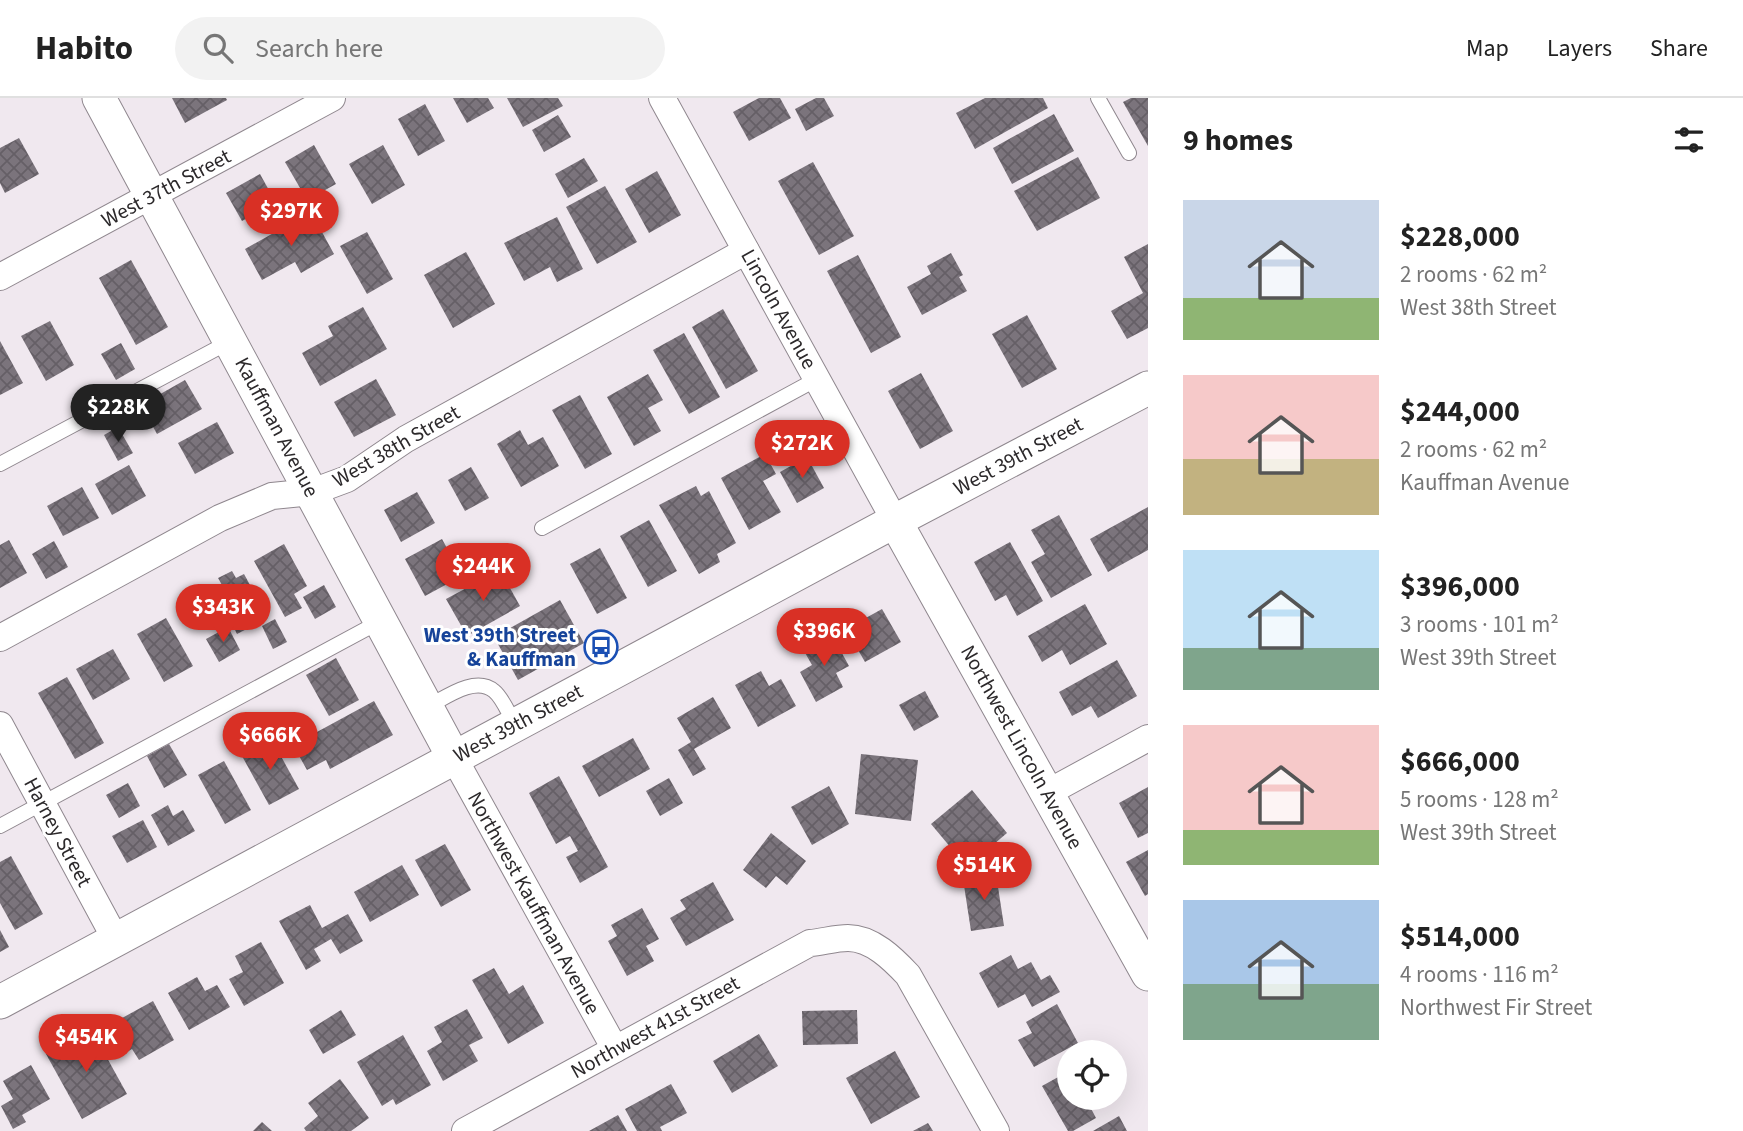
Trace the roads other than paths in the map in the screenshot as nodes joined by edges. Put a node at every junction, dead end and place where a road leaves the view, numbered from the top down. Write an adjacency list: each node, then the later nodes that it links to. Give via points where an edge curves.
1 (99, 98): 6 (street, Kauffman Avenue)
2 (332, 98): 6 (street, West 37th Street)
3 (662, 98): 7 (street, Lincoln Avenue)
4 (1098, 98): 5 (lane)
5 (1129, 153)
6 (152, 195): 8 (street, West 37th Street); 9 (street, Kauffman Avenue)
7 (746, 251): 10 (street, Lincoln Avenue); 13 (street, West 38th Street, via 406,439 347,479)
8 (0, 277)
9 (231, 341): 12 (lane); 13 (street, Kauffman Avenue)
10 (817, 379): 14 (street, Lincoln Avenue); 15 (lane)
11 (1148, 388): 14 (street, West 39th Street)
12 (0, 464)
13 (312, 492): 16 (street, Kauffman Avenue); 17 (street, West 38th Street, via 272,496 220,518)
14 (895, 521): 20 (street, West 39th Street); 23 (street, Northwest Lincoln Avenue)
15 (542, 528)
16 (381, 621): 18 (street, Kauffman Avenue); 24 (lane)
17 (0, 638)
18 (427, 707): 20 (lane, via 482,685 495,691); 22 (street, Kauffman Avenue)
19 (0, 724): 24 (street, Harney Street)
20 (515, 724): 22 (street, West 39th Street)
21 (1148, 738): 23 (street)
22 (454, 758): 26 (street, West 39th Street); 29 (street, Northwest Kauffman Avenue)
23 (1048, 793): 27 (street, Northwest Lincoln Avenue)
24 (42, 803): 25 (lane); 26 (street, Harney Street)
25 (0, 826)
26 (116, 940): 28 (street, West 39th Street)
27 (1148, 974)
28 (0, 1002)
29 (615, 1049): 30 (street, Northwest 41st Street); 31 (street, Northwest 41st Street, via 810,943 850,938 873,945 908,975)
30 (465, 1131)
31 (996, 1131)

